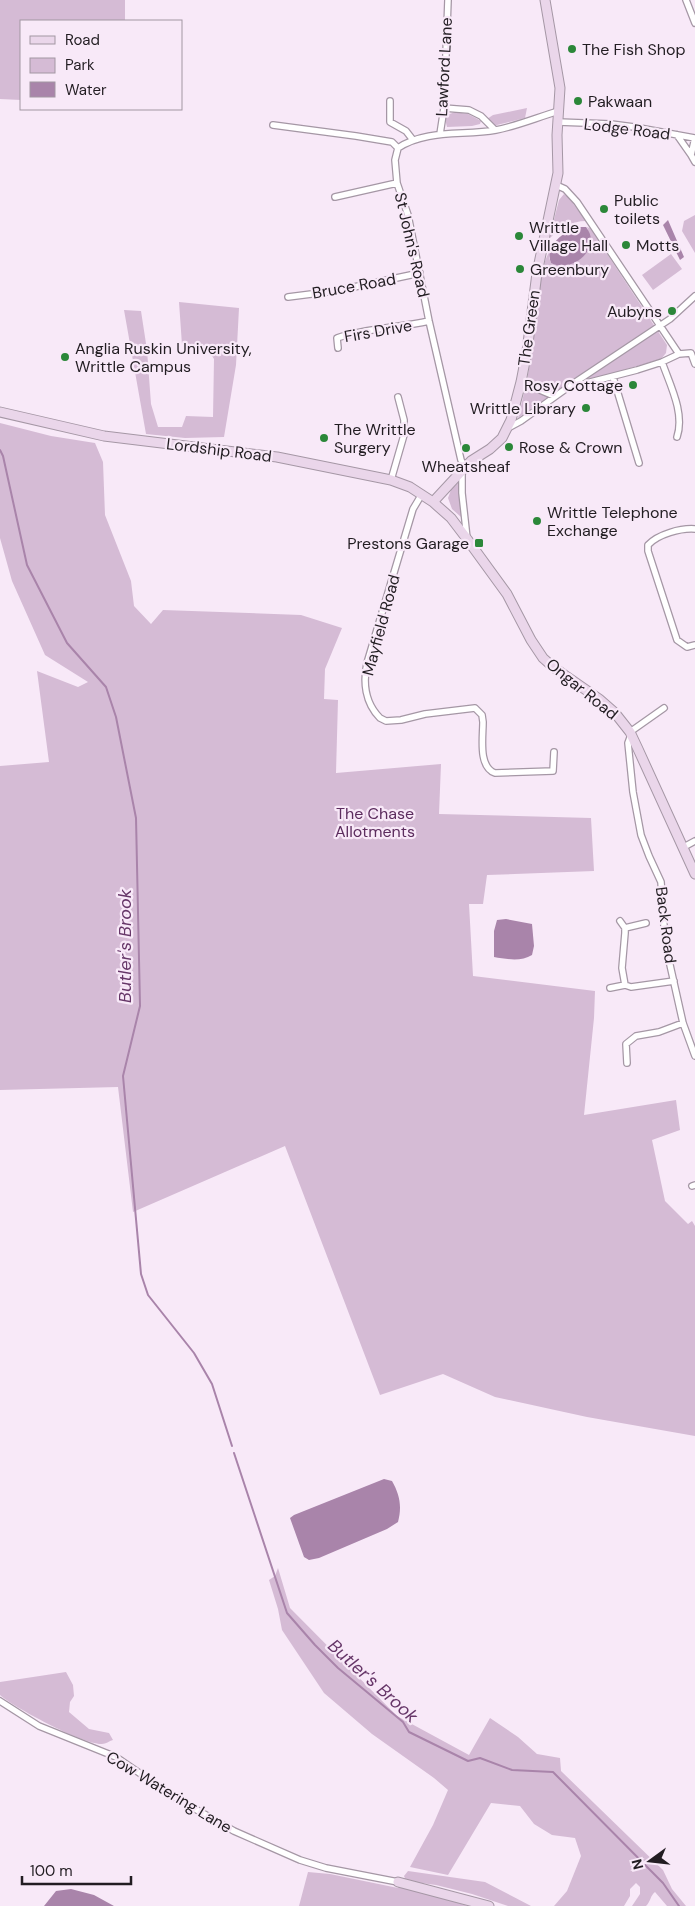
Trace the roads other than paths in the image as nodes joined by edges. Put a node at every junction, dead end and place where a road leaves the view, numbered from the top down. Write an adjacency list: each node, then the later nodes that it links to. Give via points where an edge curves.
1 (448, 0): 6 (street, Lawford Lane)
2 (545, 0): 7 (street, The Green, via 560,88)
3 (686, 0): 4 (street)
4 (695, 23)
5 (390, 101): 13 (street, via 390,122 406,131)
6 (444, 108): 9 (street, via 468,110 481,116); 10 (street, Lawford Lane)
7 (558, 117): 9 (street, Lodge Road); 11 (street, Lodge Road); 18 (street, The Green)
8 (273, 126): 14 (street, via 392,142)
9 (495, 130): 10 (street, Lodge Road)
10 (440, 134): 13 (street, Lodge Road)
11 (677, 135): 12 (street, Lodge Road); 15 (street)
12 (695, 138): 15 (street)
13 (413, 140): 14 (street, Lodge Road)
14 (398, 148): 17 (street, St John's Road, via 395,160)
15 (691, 155): 16 (street)
16 (695, 162)
17 (397, 183): 19 (street); 20 (street, St John's Road, via 408,215)
18 (556, 185): 24 (street, via 565,189 577,202); 31 (street, The Green, via 537,273)
19 (335, 198)
20 (420, 273): 22 (street, Bruce Road, via 335,292); 23 (street, St John's Road)
21 (695, 296): 24 (street, The Green)
22 (288, 297)
23 (429, 321): 25 (street, Firs Drive, via 346,335 337,338); 39 (street, St John's Road)
24 (660, 325): 27 (street); 32 (street, The Green)
25 (338, 348)
26 (693, 350): 27 (street); 29 (street)
27 (679, 354): 28 (street, The Green)
28 (662, 362): 30 (street, The Green); 37 (street, via 679,412)
29 (695, 364)
30 (613, 377): 32 (street, The Green); 38 (street)
31 (521, 382): 33 (street, The Green); 36 (street, The Green)
32 (567, 388): 33 (street, The Green)
33 (554, 396): 36 (street, The Green)
34 (398, 397): 40 (street, via 404,435)
35 (0, 412): 40 (street, Lordship Road, via 104,436 277,457)
36 (508, 428): 39 (street, The Green, via 498,442)
37 (677, 436)
38 (639, 463)
39 (463, 469): 42 (street, The Green); 44 (street, Ongar Road)
40 (391, 480): 41 (street, Lordship Road)
41 (422, 494): 42 (street, Lordship Road); 48 (street, Mayfield Road, via 413,510 367,663 365,685 369,702 380,718 393,721 475,708 482,715 485,764 495,772 554,772)
42 (433, 502): 44 (street, Ongar Road)
43 (695, 530): 45 (street, via 656,539 648,545 648,551 677,640 687,647)
44 (467, 539): 47 (street, Ongar Road, via 507,594 544,658 615,713)
45 (695, 645)
46 (664, 708): 47 (street)
47 (631, 734): 50 (street, Ongar Road); 55 (street, Back Road, via 628,743 635,806 644,847 661,882 665,942)
48 (554, 752)
49 (695, 841): 50 (street)
50 (682, 848): 51 (street, Ongar Road)
51 (695, 874)
52 (620, 921): 54 (street)
53 (646, 923): 54 (street)
54 (625, 928): 56 (street, via 622,968)
55 (674, 981): 56 (street); 58 (street, Back Road)
56 (625, 985): 57 (street)
57 (610, 988)
58 (683, 1022): 59 (street, Back Road); 60 (street, via 659,1032 636,1036 626,1044)
59 (695, 1056)
60 (627, 1063)
61 (0, 1701): 62 (street, Cow Watering Lane, via 39,1726 116,1757 176,1798 234,1831 300,1860)
62 (398, 1882): 63 (street, Cow Watering Lane)
63 (489, 1906)

